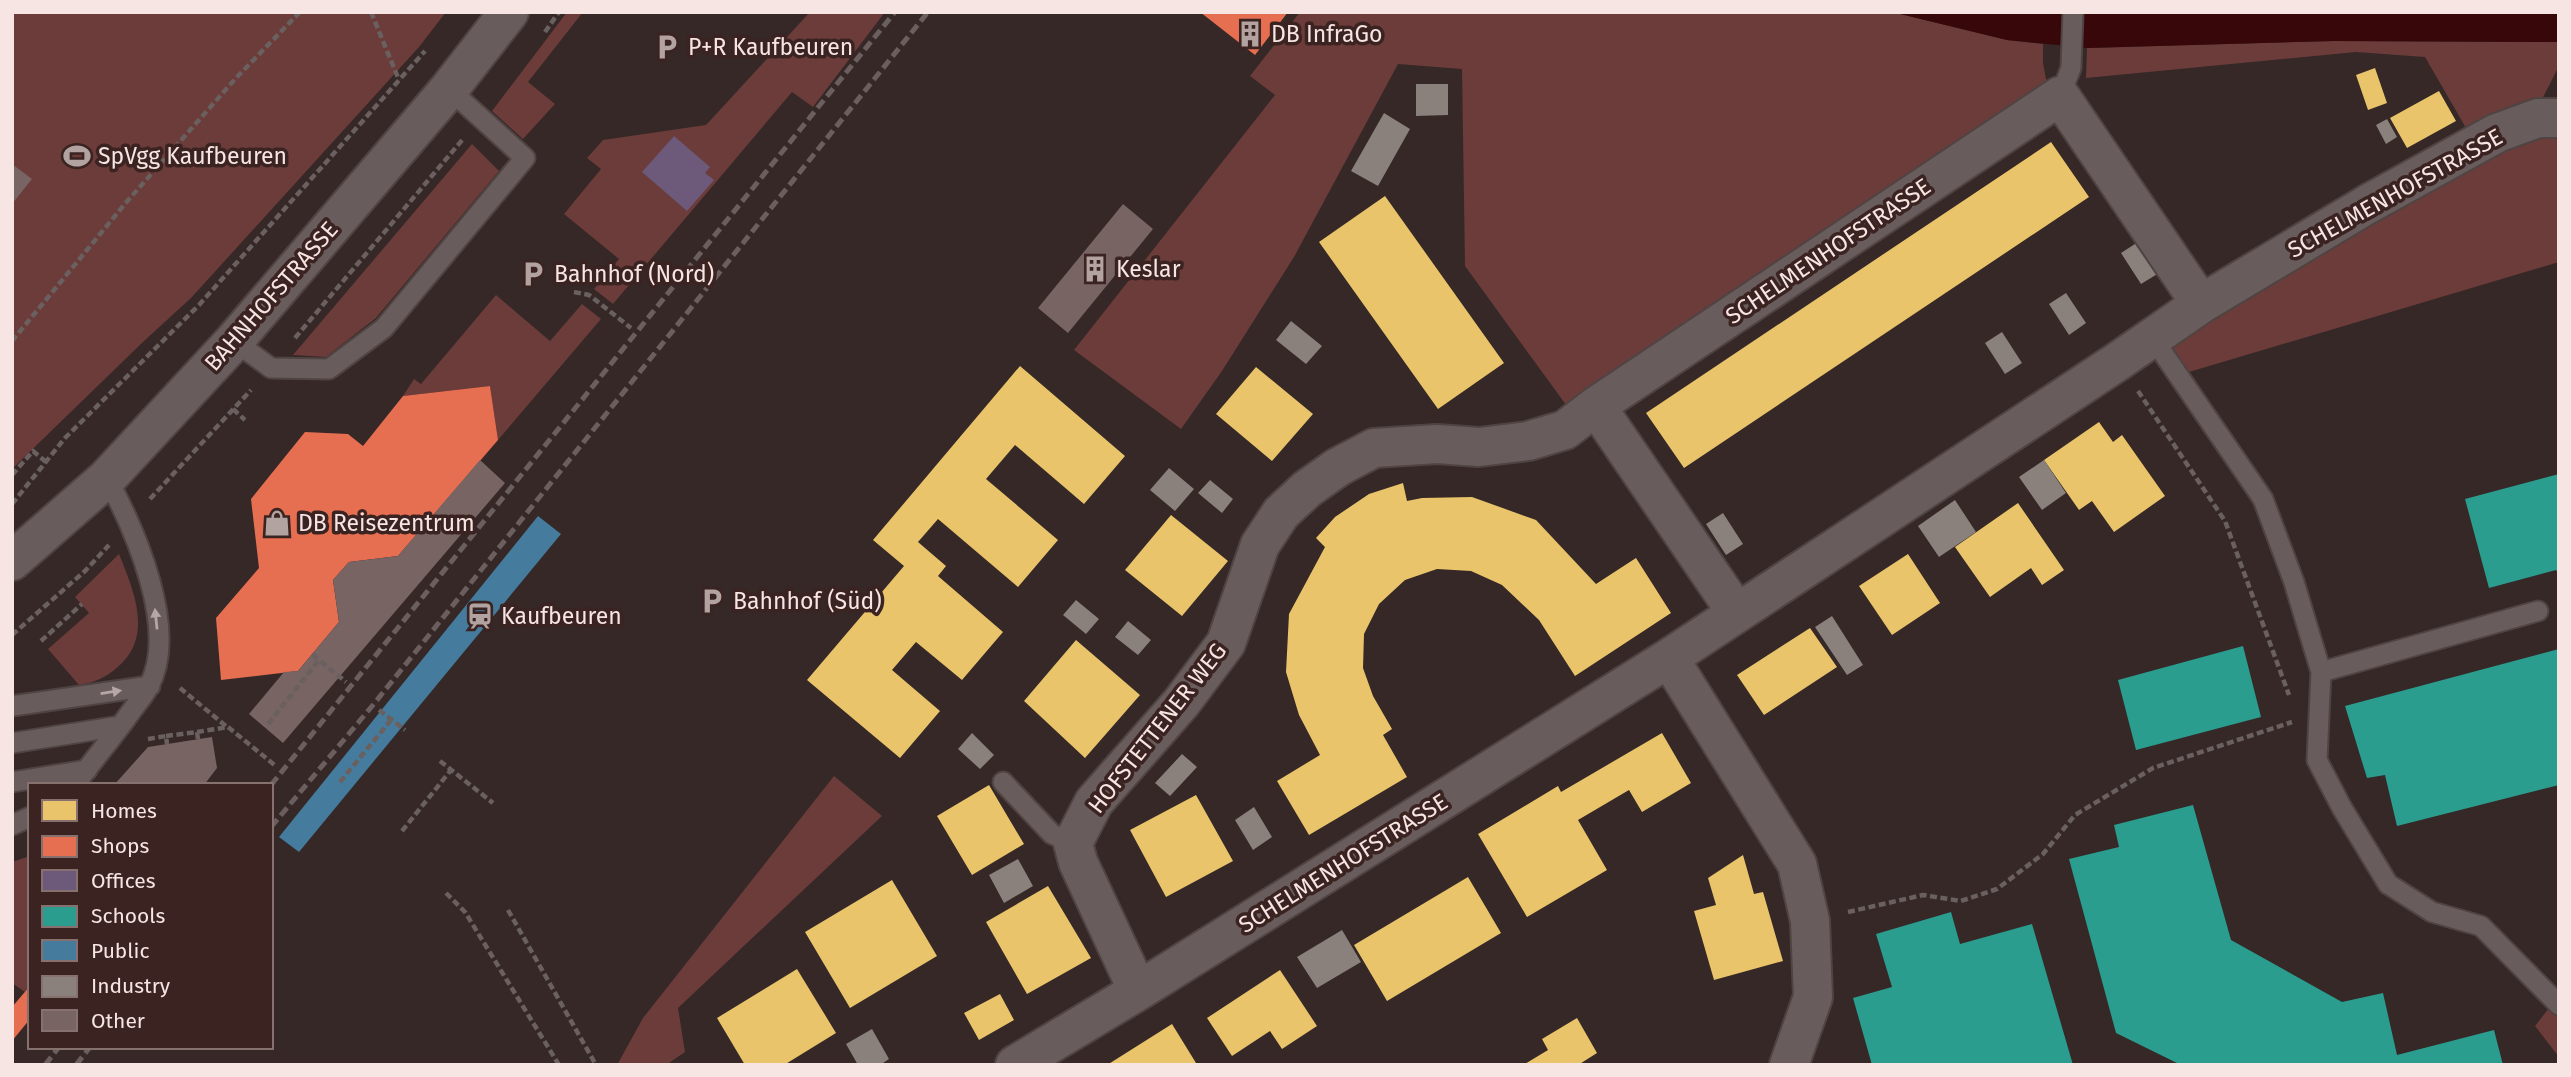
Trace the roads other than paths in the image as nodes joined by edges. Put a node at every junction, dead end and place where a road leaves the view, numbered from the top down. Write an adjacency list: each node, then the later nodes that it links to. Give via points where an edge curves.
1 (509, 12): 4 (street, BAHNHOFSTRASSE)
2 (2073, 12): 3 (lane)
3 (2065, 82): 6 (street); 9 (street, SCHELMENHOFSTRASSE)
4 (449, 89): 8 (street, BAHNHOFSTRASSE); 8 (lane, via 525,158 384,328 329,369 271,368)
5 (2559, 118): 6 (street, SCHELMENHOFSTRASSE, via 2538,118 2497,133)
6 (2201, 304): 7 (street, SCHELMENHOFSTRASSE)
7 (2152, 337): 13 (street, SCHELMENHOFSTRASSE); 15 (lane, via 2263,499)
8 (234, 341): 10 (street, BAHNHOFSTRASSE)
9 (1597, 405): 13 (street); 25 (street, HOFSTETTENER WEG, via 1565,430 1528,441 1479,447 1374,448 1307,489 1281,513 1261,545 1226,643 1181,703 1094,802)
10 (107, 478): 11 (street, BAHNHOFSTRASSE); 16 (lane, one-way to 10, via 159,652 151,582 130,521)
11 (12, 561)
12 (2538, 611): 15 (lane)
13 (1737, 614): 14 (street, SCHELMENHOFSTRASSE)
14 (1669, 658): 26 (street, SCHELMENHOFSTRASSE); 29 (street, via 1797,864 1810,921 1812,997)
15 (2320, 672): 27 (lane, via 2317,760 2388,884 2432,912 2481,926)
16 (150, 686): 17 (lane, one-way to 16); 18 (lane)
17 (12, 706)
18 (120, 726): 19 (lane); 20 (lane)
19 (12, 743)
20 (81, 777): 21 (lane)
21 (12, 782)
22 (1003, 782): 25 (lane, via 1052,834)
23 (28, 818): 24 (lane)
24 (12, 825)
25 (1073, 843): 26 (street)
26 (1138, 991): 28 (street, SCHELMENHOFSTRASSE)
27 (2559, 1005)
28 (1015, 1065)
29 (1789, 1065)

